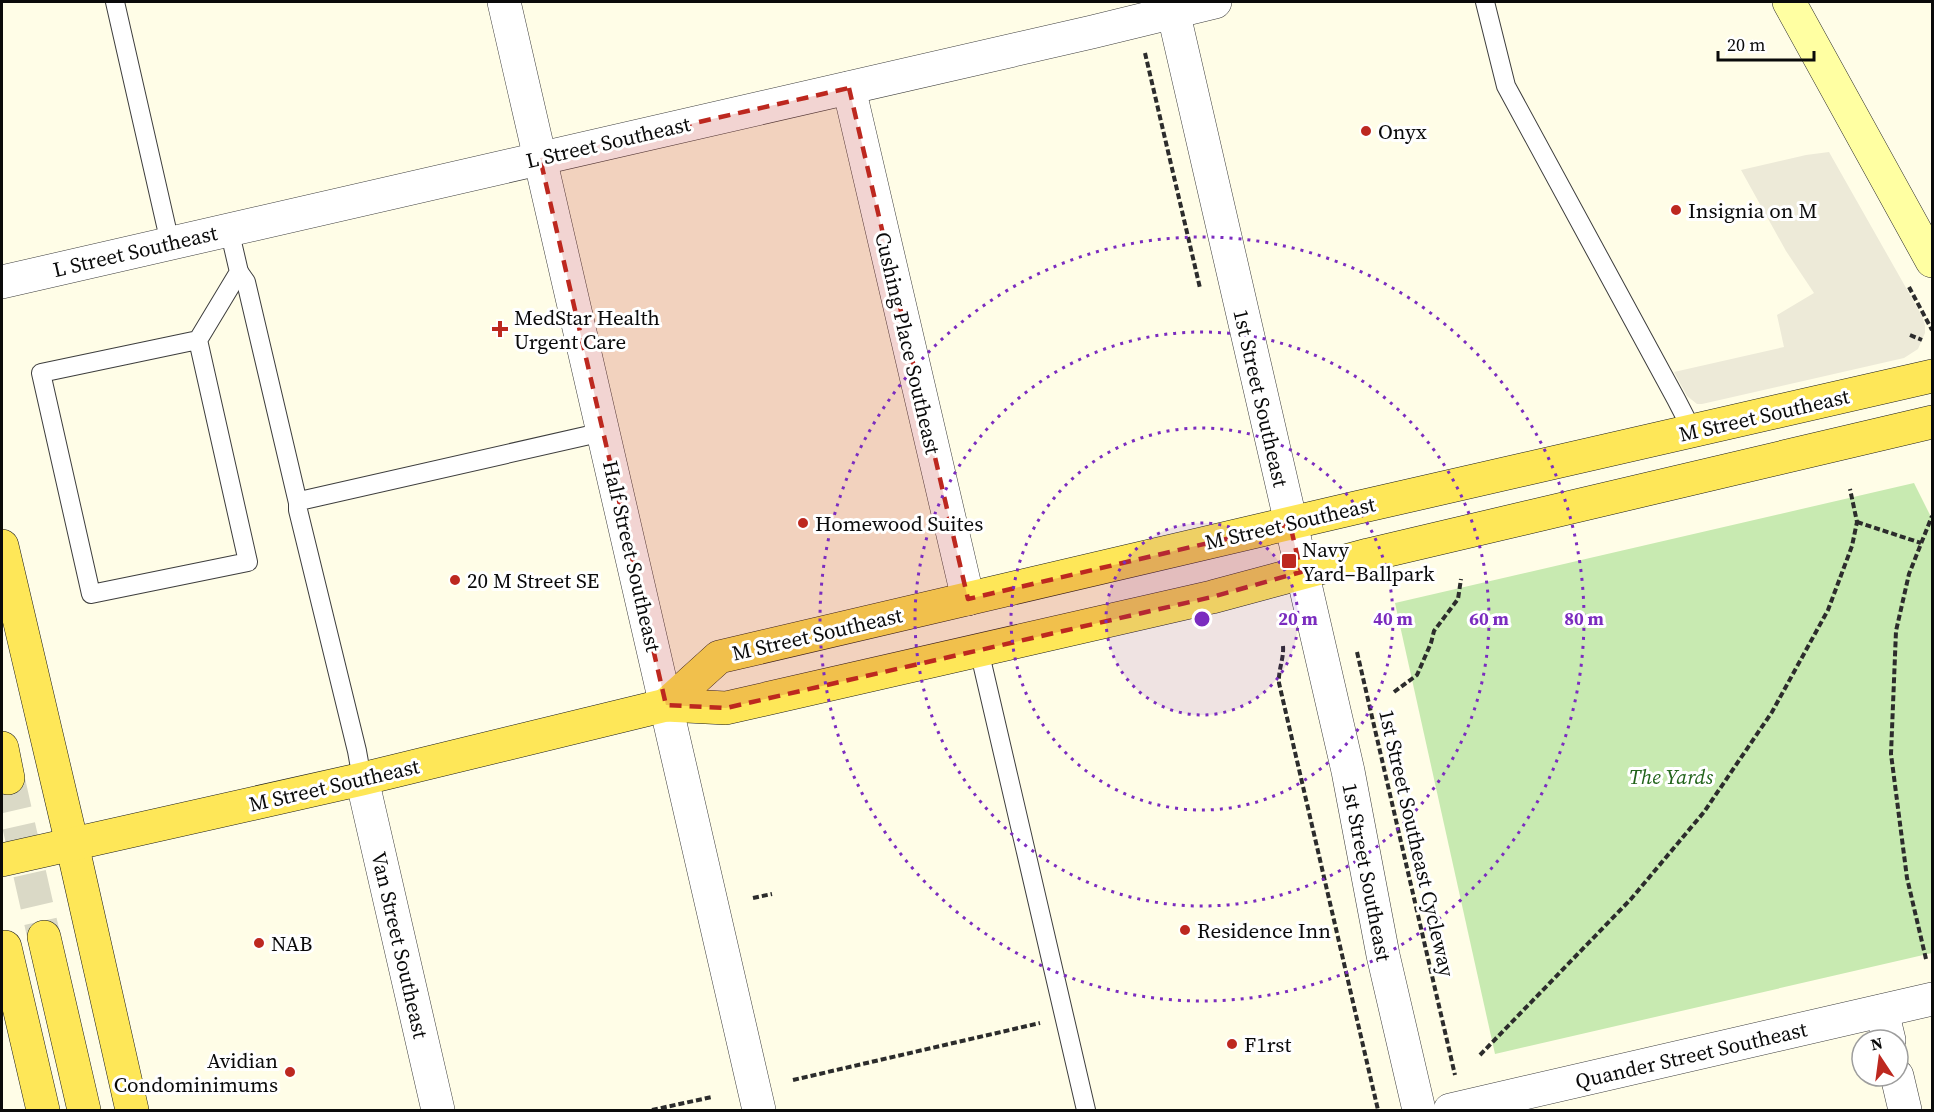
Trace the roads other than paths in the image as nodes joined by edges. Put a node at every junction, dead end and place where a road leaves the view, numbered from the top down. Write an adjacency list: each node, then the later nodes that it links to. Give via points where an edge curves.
1 (116, 2): 10 (lane)
2 (504, 2): 8 (street, Half Street Southeast)
3 (1215, 2): 6 (street, L Street Southeast)
4 (1485, 2): 18 (lane, via 1506,86)
5 (1790, 2): 11 (main road)
6 (1172, 7): 7 (street, L Street Southeast); 20 (street, 1st Street Southeast)
7 (849, 88): 8 (street, L Street Southeast); 23 (street, Cushing Place Southeast)
8 (540, 158): 9 (street, L Street Southeast); 17 (street, Half Street Southeast)
9 (229, 229): 10 (street, L Street Southeast); 12 (lane)
10 (170, 243): 13 (street, L Street Southeast)
11 (1932, 261)
12 (240, 272): 14 (lane); 19 (lane, via 246,282)
13 (2, 282)
14 (198, 340): 14 (lane, via 248,562 91,594 41,373)
15 (1932, 376): 18 (main road, M Street Southeast)
16 (1932, 422): 22 (main road, M Street Southeast)
17 (603, 432): 19 (lane); 25 (street, Half Street Southeast)
18 (1693, 432): 20 (main road, M Street Southeast)
19 (298, 503): 26 (lane)
20 (1290, 524): 22 (street, 1st Street Southeast); 23 (main road, M Street Southeast)
21 (2, 546): 27 (main road)
22 (1301, 572): 24 (main road, M Street Southeast, via 1212,597); 40 (street, 1st Street Southeast, via 1348,771 1383,955)
23 (968, 599): 25 (main road, M Street Southeast, via 719,657)
24 (979, 650): 25 (main road, M Street Southeast, via 726,708); 39 (lane)
25 (666, 705): 26 (main road, M Street Southeast); 38 (street, Half Street Southeast)
26 (362, 779): 27 (main road, M Street Southeast); 37 (street, Van Street Southeast)
27 (72, 844): 28 (main road, M Street Southeast); 36 (main road)
28 (2, 860)
29 (44, 938): 35 (main road)
30 (5, 947): 34 (main road)
31 (1932, 999): 32 (street, Quander Street Southeast)
32 (1885, 1026): 41 (street, Quander Street Southeast)
33 (1900, 1088): 42 (street)
34 (43, 1110)
35 (84, 1110)
36 (132, 1110)
37 (438, 1110)
38 (759, 1110)
39 (1086, 1110)
40 (1419, 1110)
41 (1450, 1110)
42 (1905, 1110)

